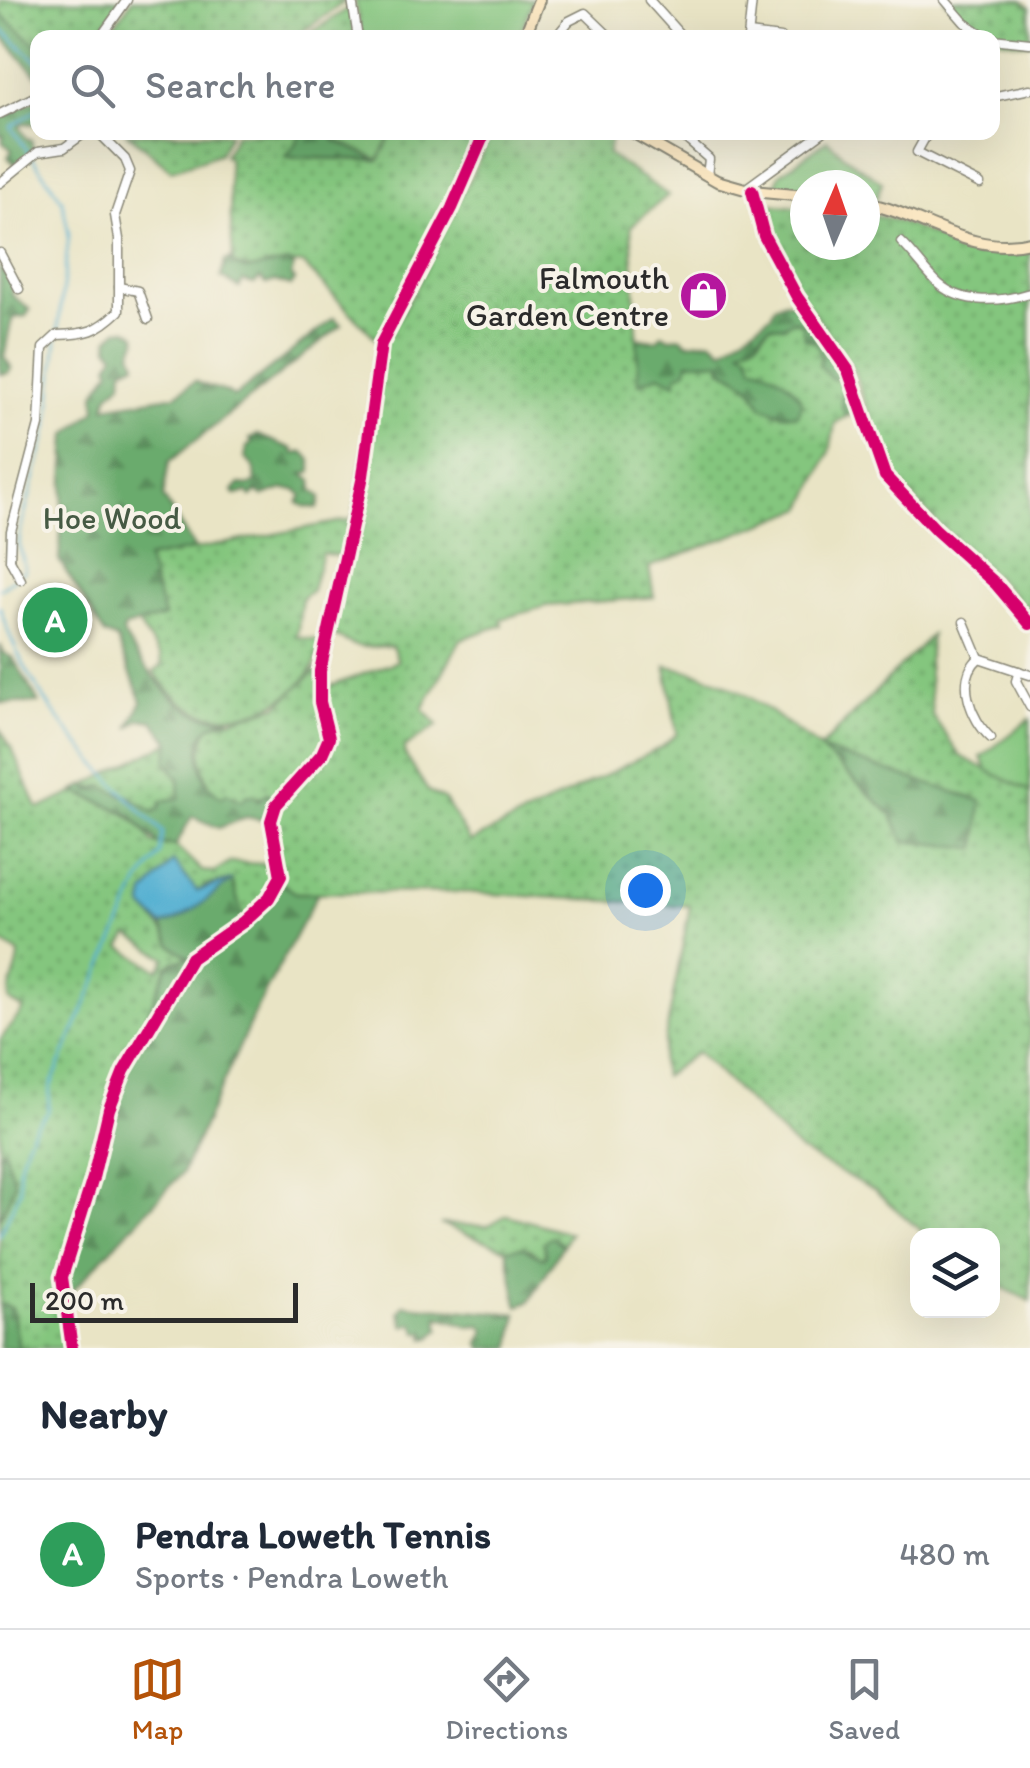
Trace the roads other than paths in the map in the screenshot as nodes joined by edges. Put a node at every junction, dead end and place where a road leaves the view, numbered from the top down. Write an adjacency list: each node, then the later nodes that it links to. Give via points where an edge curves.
1 (127, 0): 7 (street)
2 (352, 0): 8 (street)
3 (539, 0): 9 (street)
4 (649, 0): 12 (street)
5 (752, 0): 13 (street)
6 (946, 0): 14 (street)
7 (106, 30)
8 (357, 30)
9 (527, 30)
10 (561, 30): 11 (street, via 584,13)
11 (602, 30)
12 (676, 30)
13 (749, 30)
14 (977, 30)
15 (1000, 39): 16 (street)
16 (1030, 43)
17 (1030, 89): 18 (street)
18 (1000, 95)
19 (30, 99): 20 (street)
20 (0, 114)
21 (75, 140): 31 (street, via 31,156)
22 (106, 140): 39 (street, via 130,171 114,215)
23 (482, 140): 51 (street, via 381,344 363,476 320,671 329,738 276,804 271,821 282,876 269,898 191,958 124,1071 62,1276)
24 (646, 140): 30 (street)
25 (688, 140): 29 (street)
26 (691, 140): 29 (street)
27 (813, 140): 33 (street)
28 (924, 140): 32 (street, via 917,152)
29 (693, 144): 30 (street, via 709,159)
30 (707, 176): 33 (street)
31 (0, 183)
32 (980, 184)
33 (749, 190): 34 (street); 45 (street, via 762,233 848,370 886,476)
34 (790, 194)
35 (880, 205): 37 (street, via 984,245)
36 (902, 242): 41 (street, via 956,294 995,300)
37 (1030, 242)
38 (0, 253): 40 (street)
39 (120, 287): 42 (street, via 138,292); 43 (street, via 118,311 101,328 57,335 43,348 40,426 11,531 10,560)
40 (18, 289)
41 (1030, 293)
42 (148, 319)
43 (21, 580)
44 (964, 622): 46 (street)
45 (1030, 624)
46 (979, 658): 47 (street); 50 (street, via 967,686 971,711)
47 (1020, 672): 48 (street); 49 (street, via 1016,682)
48 (1030, 674)
49 (1030, 706)
50 (990, 738)
51 (72, 1348)

